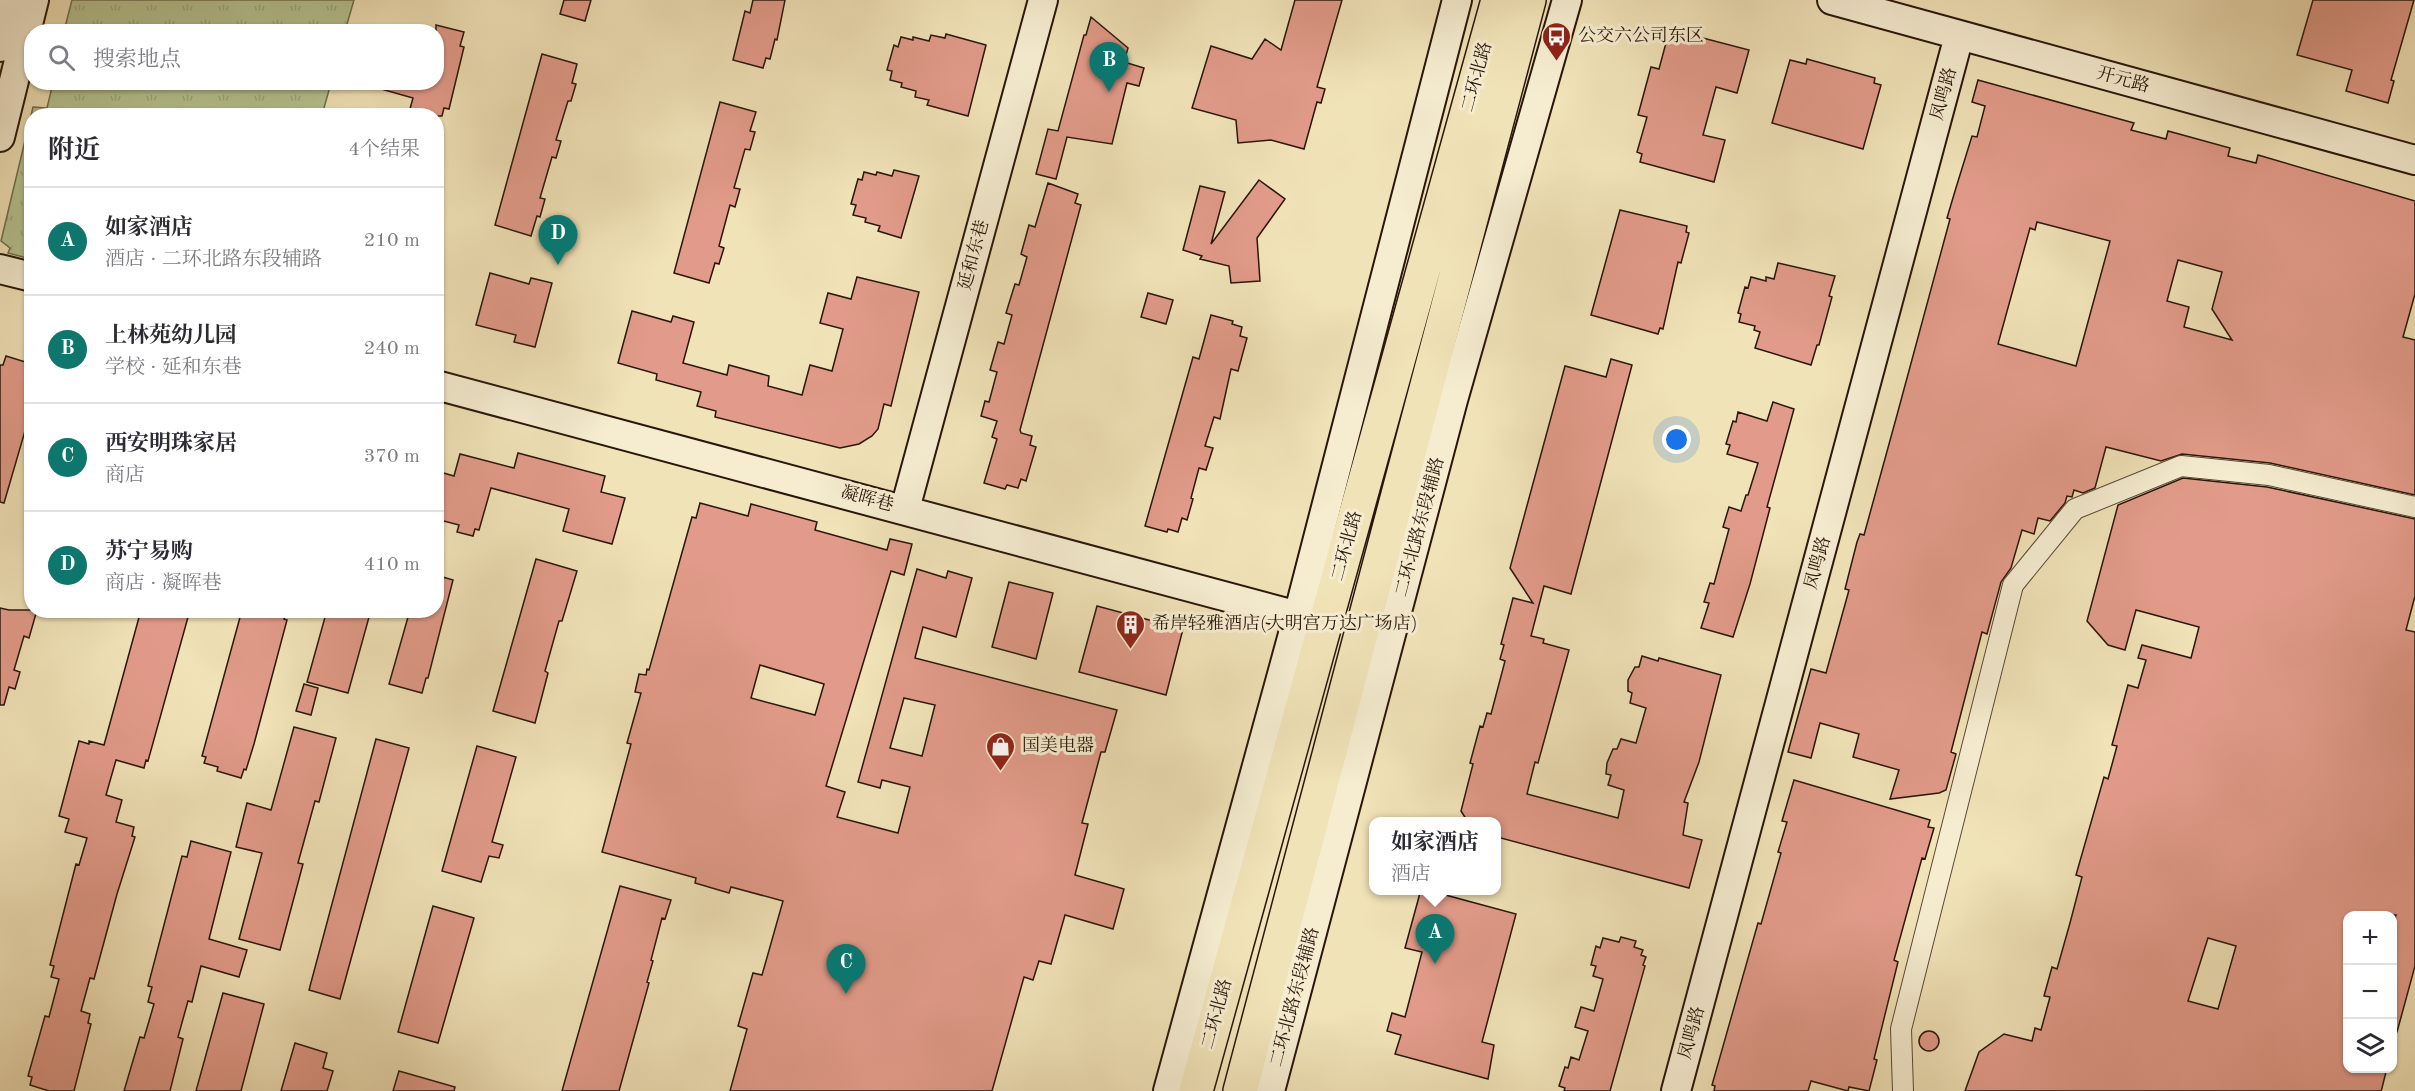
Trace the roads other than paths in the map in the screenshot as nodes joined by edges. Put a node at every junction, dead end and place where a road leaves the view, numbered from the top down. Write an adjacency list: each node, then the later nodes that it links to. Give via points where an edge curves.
1 (11, 0): 12 (street)
2 (34, 0): 9 (street)
3 (1043, 0): 19 (street, 延和东巷)
4 (1457, 0): 20 (street)
5 (1498, 0): 22 (highway, 二环北路)
6 (1529, 0): 23 (highway, 二环北路)
7 (1567, 0): 24 (street, 二环北路东段辅路, via 1450,412)
8 (1832, 0): 10 (street, 开元路)
9 (28, 24)
10 (1959, 36): 14 (street, 开元路); 25 (street, 凤鸣路)
11 (24, 40): 13 (street)
12 (0, 47)
13 (0, 137)
14 (2415, 160)
15 (0, 269): 16 (street)
16 (24, 275)
17 (444, 387): 19 (street, 凝晖巷)
18 (2415, 507): 26 (street, via 2269,475 2181,466 2075,509 2013,585 1901,1029)
19 (905, 509): 20 (street, 凝晖巷)
20 (1298, 616): 21 (street)
21 (1168, 1091)
22 (1196, 1091)
23 (1240, 1091)
24 (1270, 1091)
25 (1676, 1091)
26 (1903, 1091)

